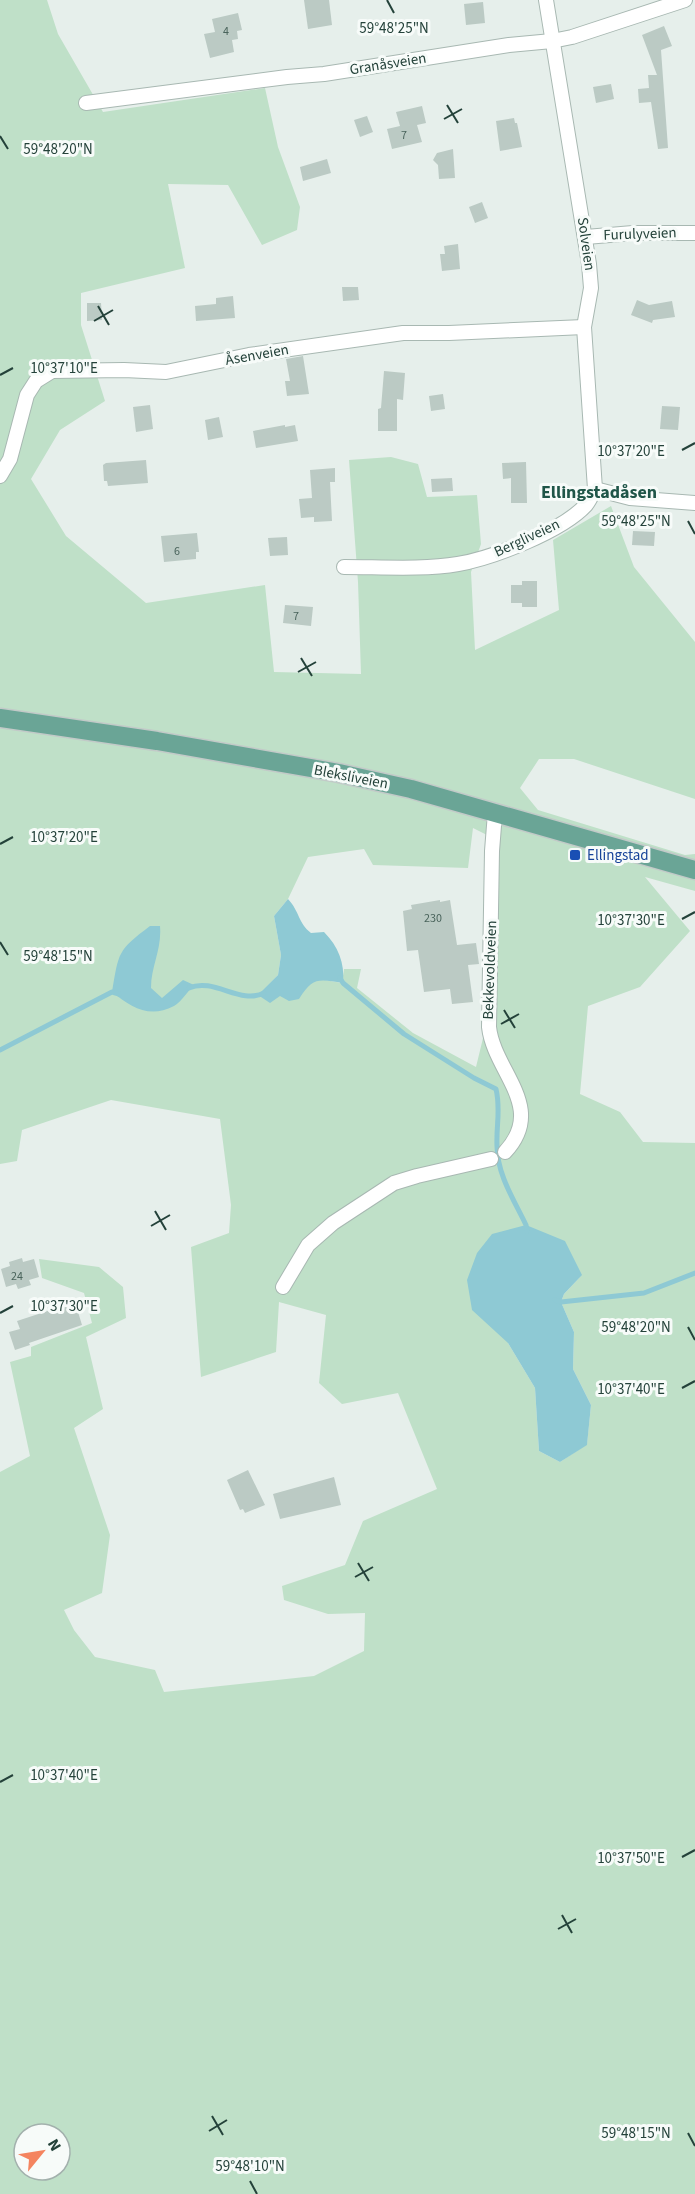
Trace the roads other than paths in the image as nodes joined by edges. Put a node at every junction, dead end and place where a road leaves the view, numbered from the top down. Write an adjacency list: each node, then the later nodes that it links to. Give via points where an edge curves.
1 (546, 0): 3 (street, Solveien)
2 (685, 0): 3 (street, Granåsveien)
3 (552, 41): 4 (street, Granåsveien); 6 (street, Solveien)
4 (86, 103)
5 (695, 233): 6 (street, Furulyveien)
6 (586, 237): 7 (street, Solveien, via 591,288)
7 (584, 327): 8 (street, Åsenveien, via 403,333 249,355 166,372 52,371 36,381 27,395 10,459); 9 (street, Solveien)
8 (0, 476)
9 (595, 489): 10 (street, via 630,498); 11 (street, Bergliveien, via 590,501 572,517 494,555 444,566)
10 (695, 503)
11 (344, 567)
12 (0, 718): 13 (main road, Bleksliveien, via 339,773)
13 (495, 813): 14 (main road, Bleksliveien); 15 (street, Bekkevoldveien, via 489,1027 493,1048 521,1105 518,1132)
14 (695, 870)
15 (505, 1152)
16 (491, 1159): 17 (street, via 394,1183 333,1223 308,1245)
17 (283, 1287)

